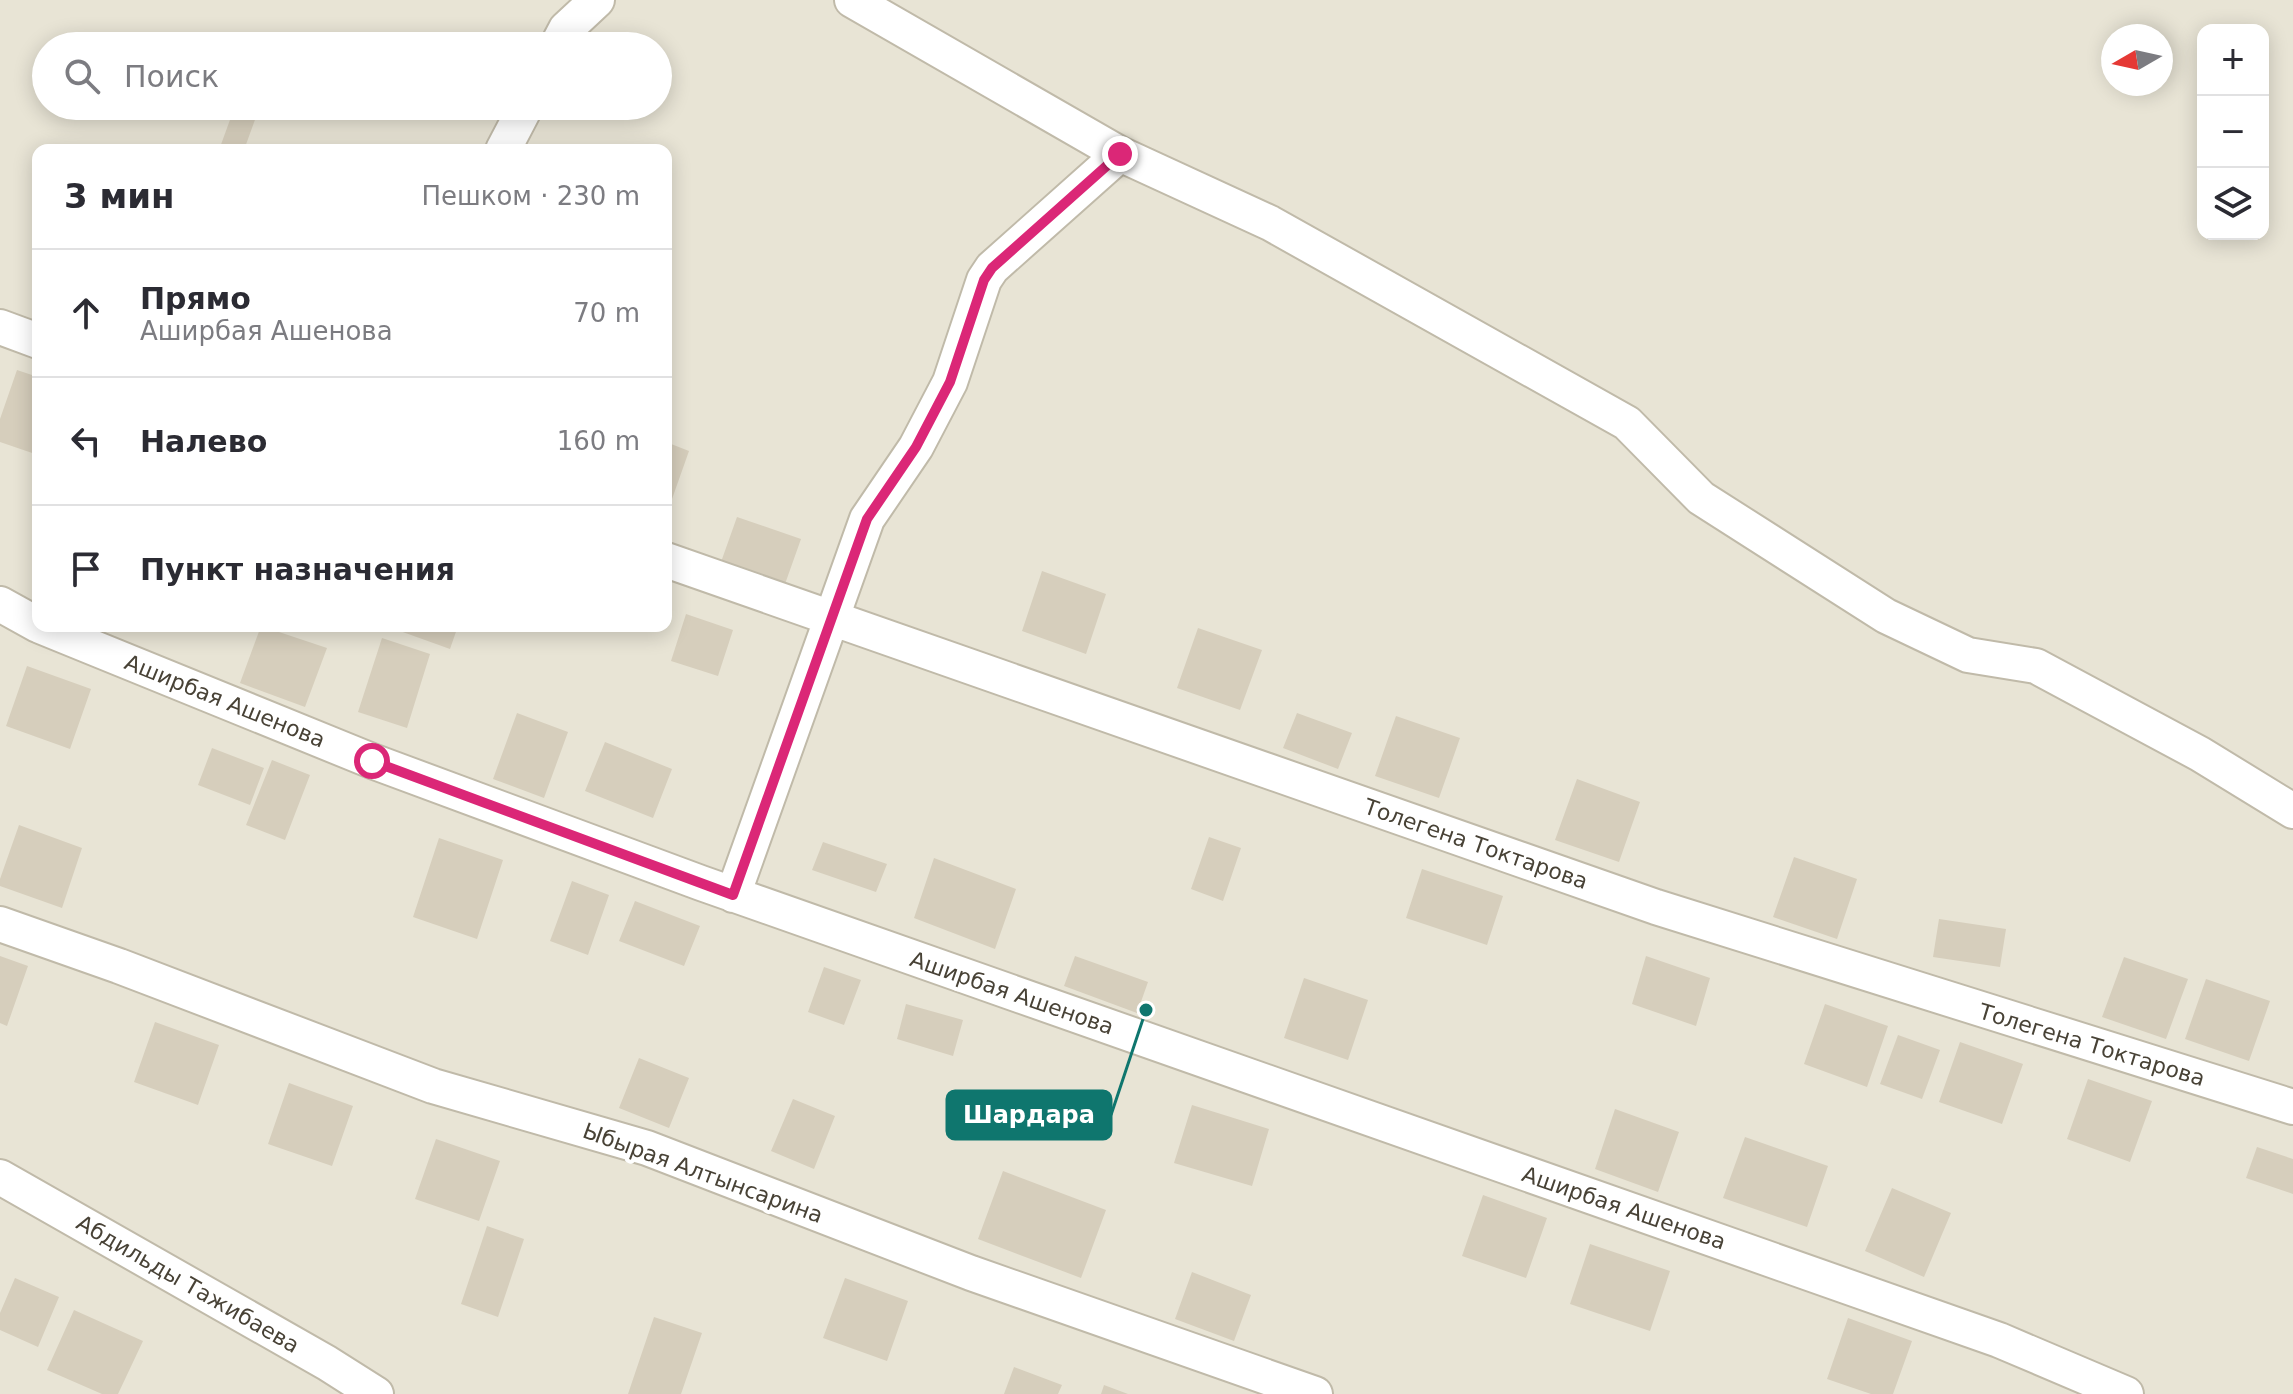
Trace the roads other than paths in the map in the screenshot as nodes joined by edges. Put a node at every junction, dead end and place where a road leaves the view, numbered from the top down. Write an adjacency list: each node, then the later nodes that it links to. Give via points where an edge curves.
1 (597, 0): 3 (street)
2 (852, 0): 6 (street)
3 (564, 32)
4 (519, 120): 5 (street)
5 (506, 144)
6 (1120, 154): 11 (street, via 984,280 950,382 916,447 867,519); 14 (street, via 1270,223 1627,423 1701,498 1886,616 1968,655 2036,666)
7 (0, 327): 8 (street)
8 (32, 339)
9 (672, 562): 11 (street, Толегена Токтарова)
10 (0, 604): 12 (street, Аширбая Ашенова)
11 (830, 618): 15 (street); 17 (street, Толегена Токтарова, via 1656,907)
12 (32, 622)
13 (54, 632): 15 (street, Аширбая Ашенова, via 372,761)
14 (2293, 811)
15 (733, 895): 21 (street, Аширбая Ашенова, via 1984,1334)
16 (0, 924): 20 (street, Ыбырая Алтынсарина, via 433,1086 647,1148 971,1273)
17 (2293, 1107)
18 (0, 1177): 19 (street, Абдильды Тажибаева)
19 (376, 1394)
20 (1315, 1394)
21 (2126, 1394)

